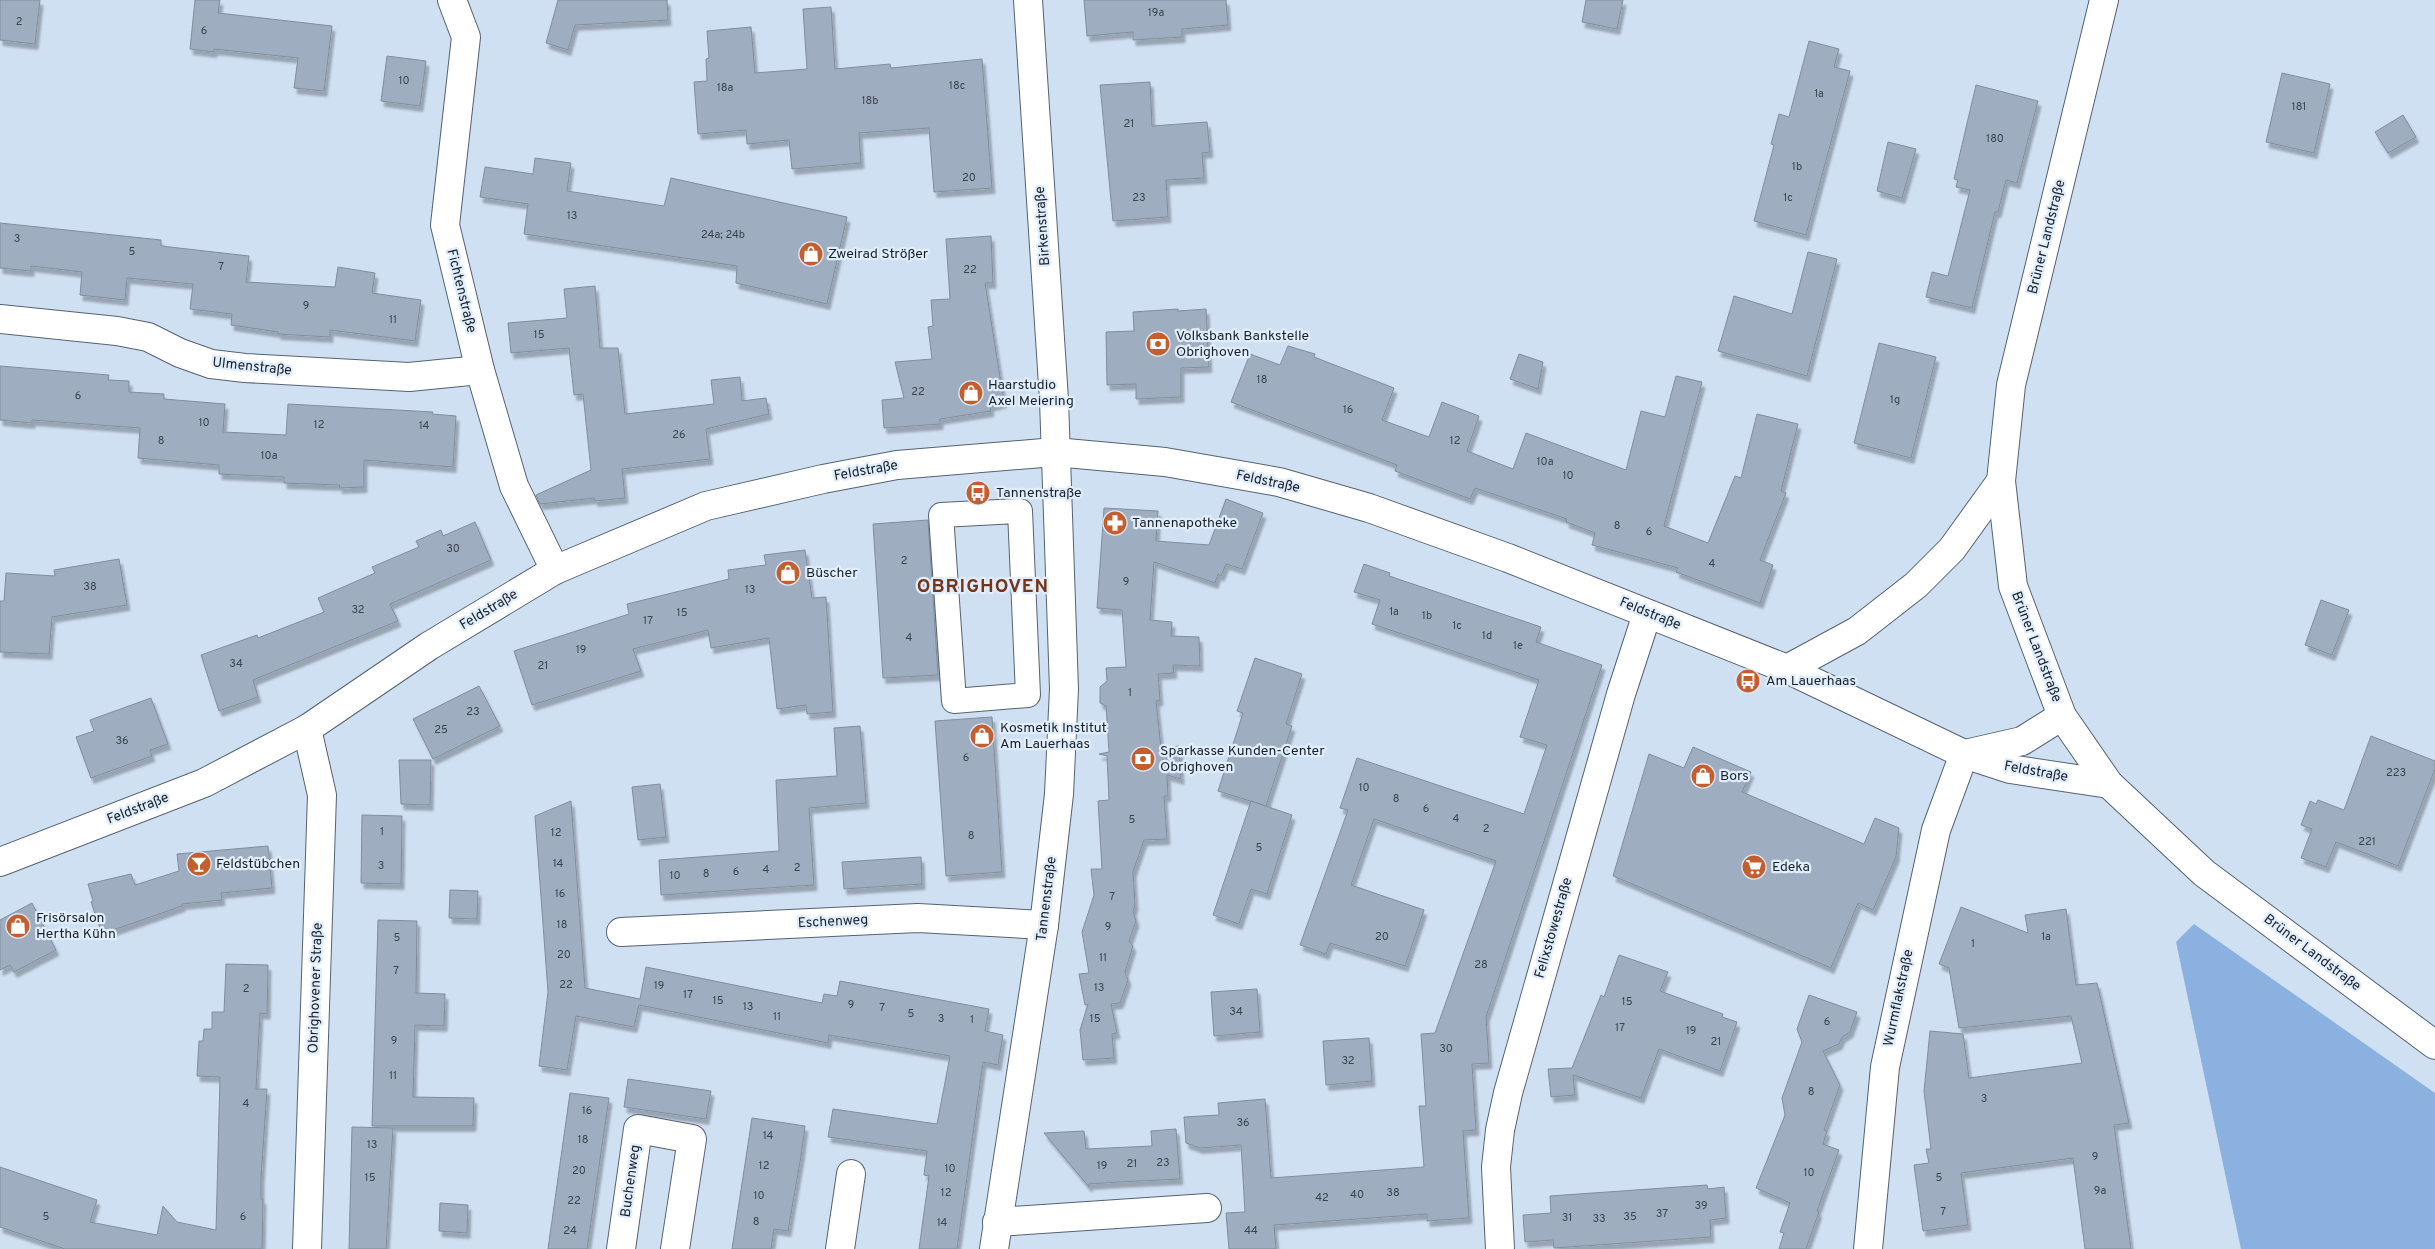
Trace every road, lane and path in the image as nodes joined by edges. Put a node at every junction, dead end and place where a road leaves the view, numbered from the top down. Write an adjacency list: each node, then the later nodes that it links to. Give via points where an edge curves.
1 (452, 0): 5 (street, Fichtenstraße, via 466,37 445,225)
2 (1028, 0): 6 (street, Birkenstraße)
3 (2104, 0): 7 (street, Brüner Landstraße, via 2011,385)
4 (0, 318): 5 (street, Ulmenstraße, via 148,337 211,364 246,368 409,377)
5 (480, 370): 9 (street, Fichtenstraße, via 514,486)
6 (1055, 452): 9 (street, Feldstraße, via 897,465 706,506); 10 (street, Feldstraße, via 1165,462 1279,482 1378,511 1508,558); 17 (street, Tannenstraße, via 1064,689 1059,794)
7 (2001, 481): 11 (street, via 1952,549 1916,585 1856,631); 12 (street, Brüner Landstraße, via 2013,586)
8 (1020, 510): 8 (street, via 942,516 954,701 1028,695)
9 (556, 570): 13 (street, Feldstraße, via 429,646)
10 (1647, 614): 11 (street, Feldstraße); 28 (street, Felixstowestraße, via 1621,694 1508,1093 1496,1167)
11 (1787, 669): 14 (street, Feldstraße)
12 (2062, 716): 14 (street, Feldstraße, via 2022,741); 15 (street, Brüner Landstraße)
13 (307, 729): 16 (street, Feldstraße, via 204,783); 23 (street, Obrighovener Straße, via 322,795)
14 (1964, 754): 15 (street, Feldstraße, via 2010,769); 29 (street, Wurmflakstraße, via 1936,830 1885,1067)
15 (2108, 784): 19 (street, Brüner Landstraße, via 2204,873)
16 (0, 862)
17 (1044, 925): 18 (street, Eschenweg, via 918,918); 22 (street, Tannenstraße)
18 (621, 932)
19 (2435, 1045)
20 (851, 1174): 26 (street)
21 (1207, 1208): 22 (street)
22 (997, 1222): 27 (street, Tannenstraße)
23 (307, 1249)
24 (621, 1249): 25 (street, Buchenweg, via 638,1130 692,1138)
25 (675, 1249)
26 (840, 1249)
27 (994, 1249)
28 (1500, 1249)
29 (1868, 1249)

